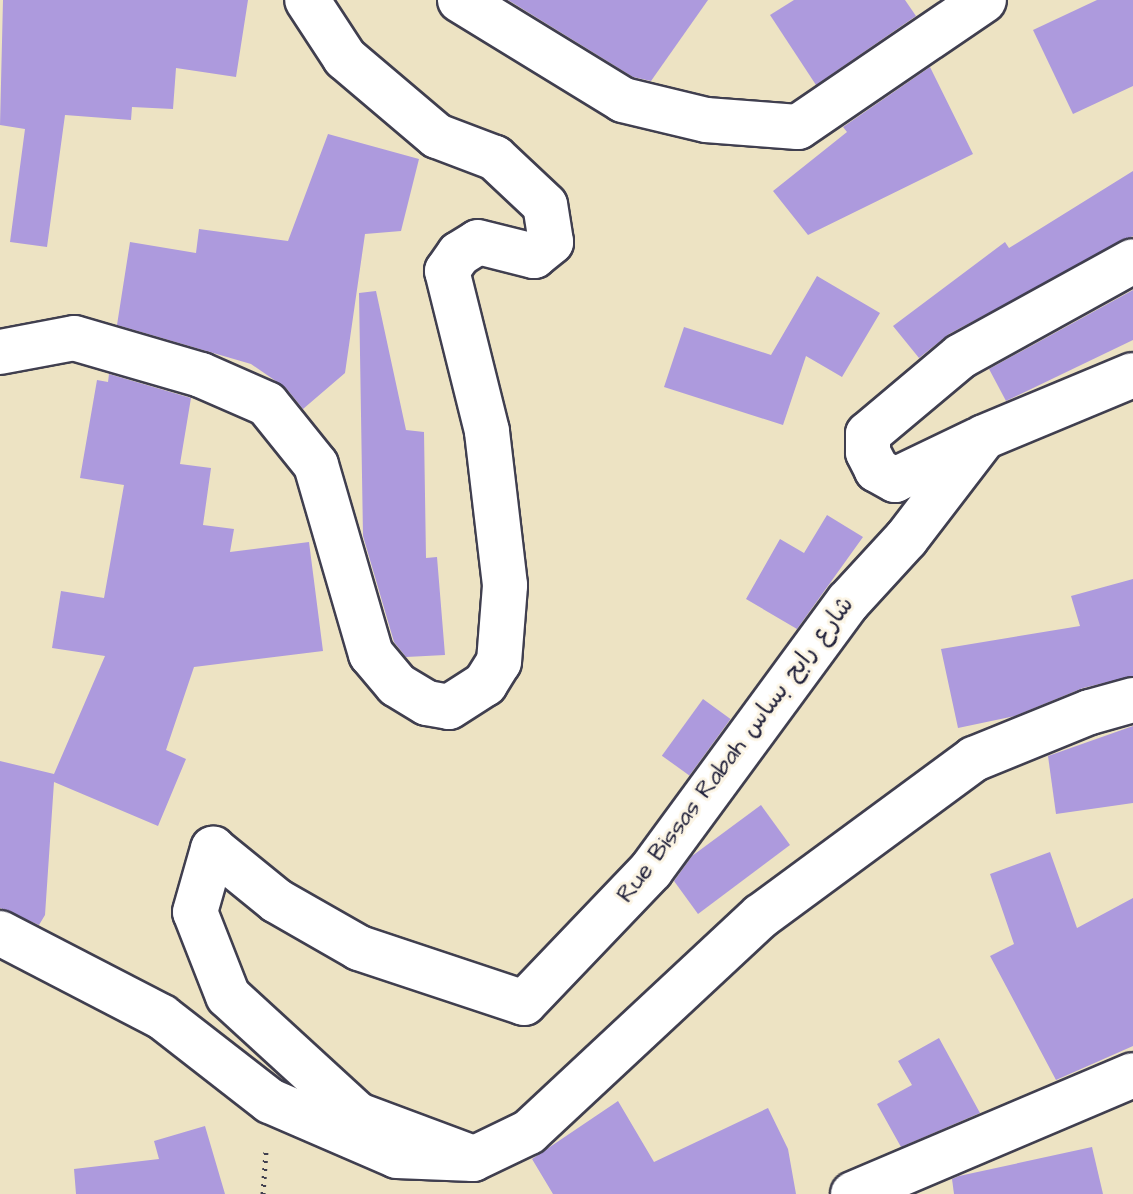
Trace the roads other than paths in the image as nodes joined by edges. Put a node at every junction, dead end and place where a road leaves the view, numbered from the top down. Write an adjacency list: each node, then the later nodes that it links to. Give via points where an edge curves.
1 (307, 0): 5 (street, via 345,58 437,136 495,158 545,205 551,242 534,256 478,242 459,254 447,271 487,431 505,585 499,662 485,684 449,707 427,703 397,685 371,654 316,465 267,404 201,375 74,338)
2 (460, 0): 3 (street, via 623,100 706,120 798,127)
3 (984, 0)
4 (1133, 261): 7 (street, via 961,356 868,434 868,452 877,470 895,480)
5 (0, 352)
6 (1133, 375): 7 (street)
7 (984, 437): 11 (street, Rue Bissas Rabah شارع رابح بساس, via 906,539 848,602 651,870 524,1003 359,948 277,901 213,849 195,912 228,996 358,1115)
8 (1133, 700): 11 (street, via 974,759 761,916 529,1132)
9 (0, 933): 11 (street, via 162,1017 270,1101 397,1156)
10 (1133, 1075): 12 (street)
11 (473, 1159)
12 (853, 1194)

